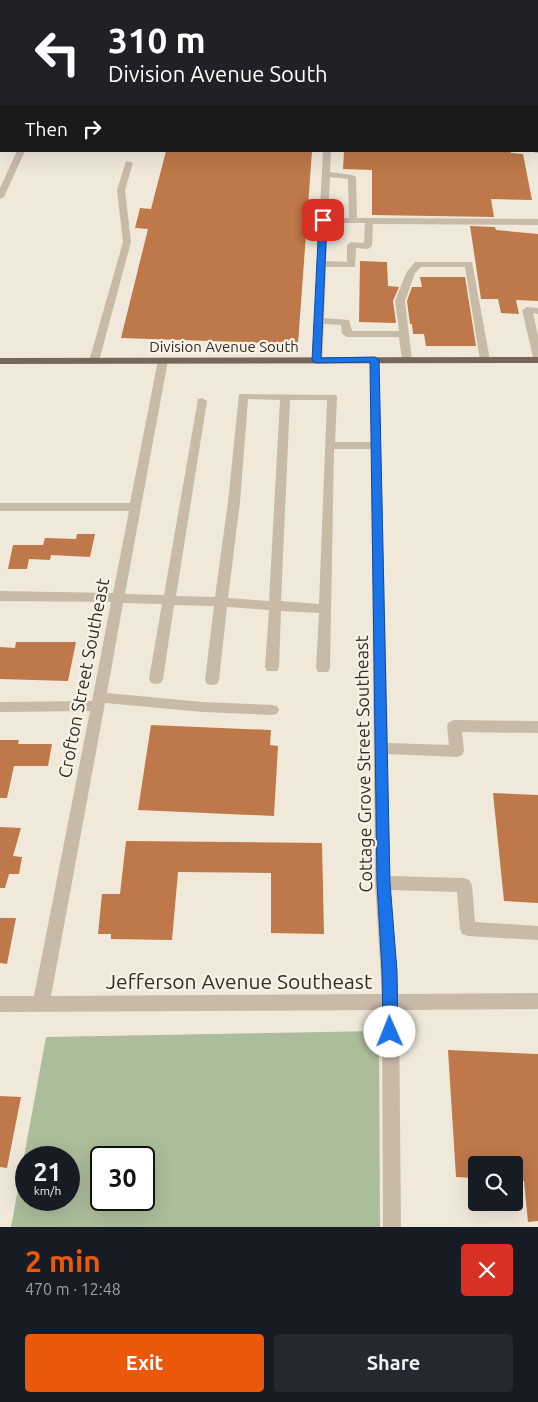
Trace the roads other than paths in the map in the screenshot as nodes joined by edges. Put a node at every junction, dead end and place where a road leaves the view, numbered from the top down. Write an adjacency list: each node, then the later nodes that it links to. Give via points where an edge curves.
1 (21, 152): 5 (street)
2 (327, 152): 4 (street)
3 (129, 163): 20 (street, via 121,190 127,242)
4 (326, 174): 6 (street); 7 (street, via 352,177)
5 (0, 198)
6 (323, 220): 7 (street); 10 (street)
7 (353, 221): 8 (street)
8 (369, 222): 9 (street); 10 (street, via 368,246 350,245 352,265)
9 (538, 222)
10 (321, 264): 12 (street)
11 (538, 311): 14 (street, via 527,310)
12 (319, 321): 13 (street, via 346,322 347,334); 21 (street)
13 (404, 334): 17 (street); 18 (street, via 400,301 418,264 469,264)
14 (538, 358): 18 (main road, Division Avenue South)
15 (163, 360): 20 (main road, Division Avenue South); 21 (main road, Division Avenue South); 27 (street, Crofton Street Southeast)
16 (375, 360): 17 (main road, Division Avenue South); 21 (main road, Division Avenue South); 25 (street, Cottage Grove Street Southeast)
17 (407, 360): 18 (main road, Division Avenue South)
18 (485, 360)
19 (0, 361): 20 (main road, Division Avenue South)
20 (94, 361)
21 (317, 361)
22 (285, 396): 24 (street, via 332,397); 31 (street, via 243,396); 32 (street)
23 (202, 401): 30 (street)
24 (329, 445): 25 (street); 33 (street)
25 (376, 446): 42 (street, Cottage Grove Street Southeast)
26 (0, 506): 27 (street)
27 (134, 507): 29 (street, Crofton Street Southeast)
28 (0, 596): 29 (street)
29 (117, 599): 30 (street); 38 (street, Crofton Street Southeast)
30 (169, 601): 31 (street); 36 (street)
31 (221, 602): 32 (street); 37 (street)
32 (274, 606): 33 (street); 34 (street)
33 (325, 609): 35 (street)
34 (272, 667)
35 (323, 668)
36 (156, 679)
37 (212, 680)
38 (98, 702): 39 (street); 40 (street); 47 (street, Crofton Street Southeast)
39 (0, 707)
40 (272, 710)
41 (538, 727): 42 (street, via 454,726 457,751)
42 (381, 748): 43 (street, Cottage Grove Street Southeast)
43 (384, 883): 44 (street, via 464,885 468,929); 46 (street, Cottage Grove Street Southeast)
44 (538, 933)
45 (538, 1001): 46 (street, Jefferson Avenue Southeast)
46 (390, 1002): 47 (street, Jefferson Avenue Southeast); 49 (street, Cottage Grove Street Southeast)
47 (40, 1003): 48 (street, Jefferson Avenue Southeast)
48 (0, 1004)
49 (392, 1227)

